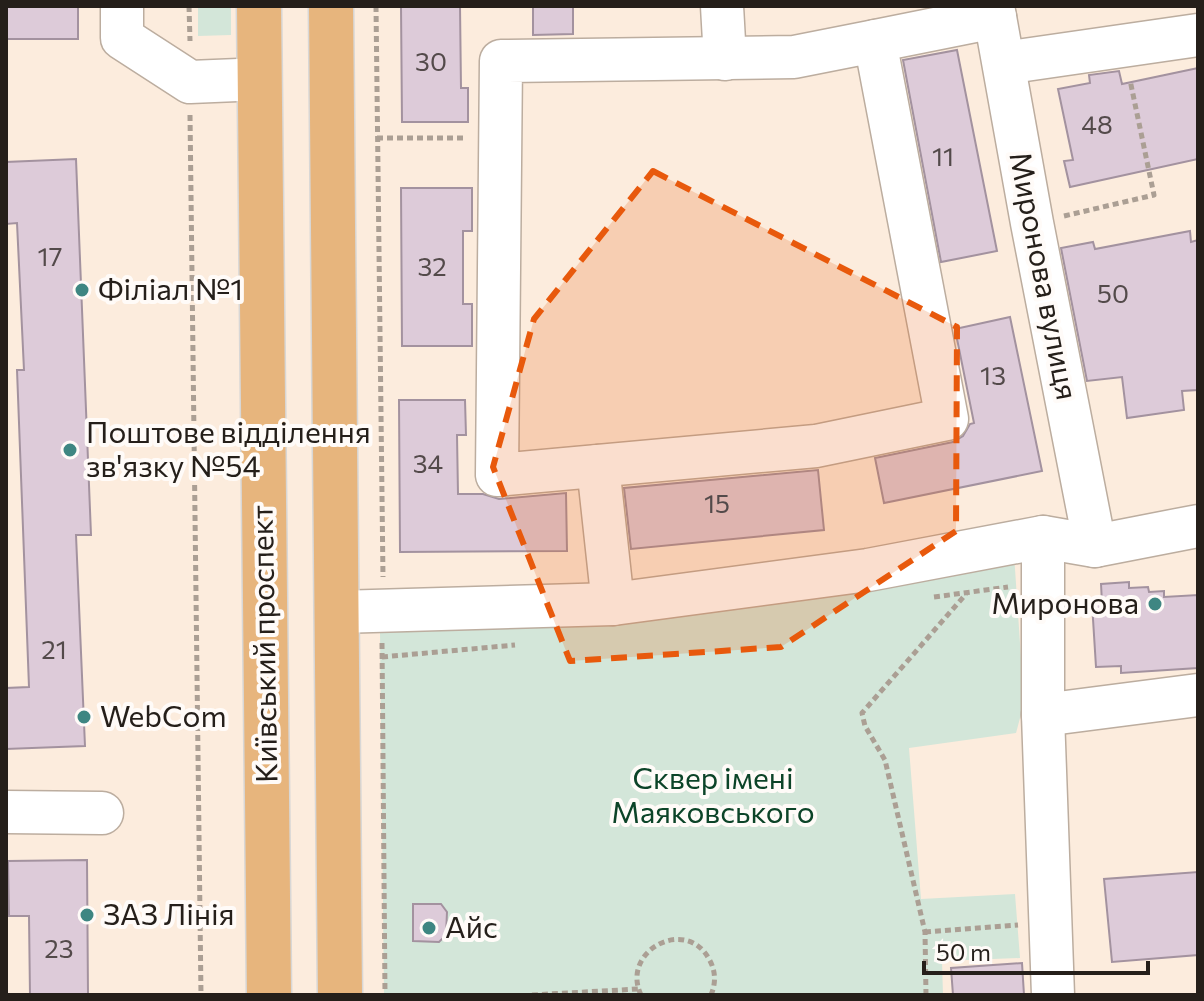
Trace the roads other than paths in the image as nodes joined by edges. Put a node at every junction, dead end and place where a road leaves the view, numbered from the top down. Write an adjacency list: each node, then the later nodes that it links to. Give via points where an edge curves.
1 (122, 6): 10 (street, via 122,38 190,82)
2 (259, 6): 10 (main road, Київський проспект)
3 (331, 6): 16 (main road)
4 (722, 6): 8 (street)
5 (994, 11): 7 (street); 9 (street, Миронова вулиця)
6 (1198, 35): 9 (street)
7 (875, 41): 8 (street, via 794,57); 11 (street, via 947,419 816,446)
8 (725, 59): 11 (street, via 501,61 497,475)
9 (1004, 63): 14 (street, Миронова вулиця)
10 (260, 79): 21 (main road, Київський проспект)
11 (598, 466): 15 (street)
12 (1198, 526): 14 (street)
13 (1043, 537): 14 (street); 15 (street, via 868,570); 18 (street)
14 (1095, 546)
15 (613, 604): 16 (street)
16 (338, 612): 22 (main road)
17 (1198, 695): 18 (street)
18 (1043, 715): 23 (street)
19 (6, 812): 20 (street)
20 (102, 813)
21 (269, 995)
22 (340, 995)
23 (1053, 995)

